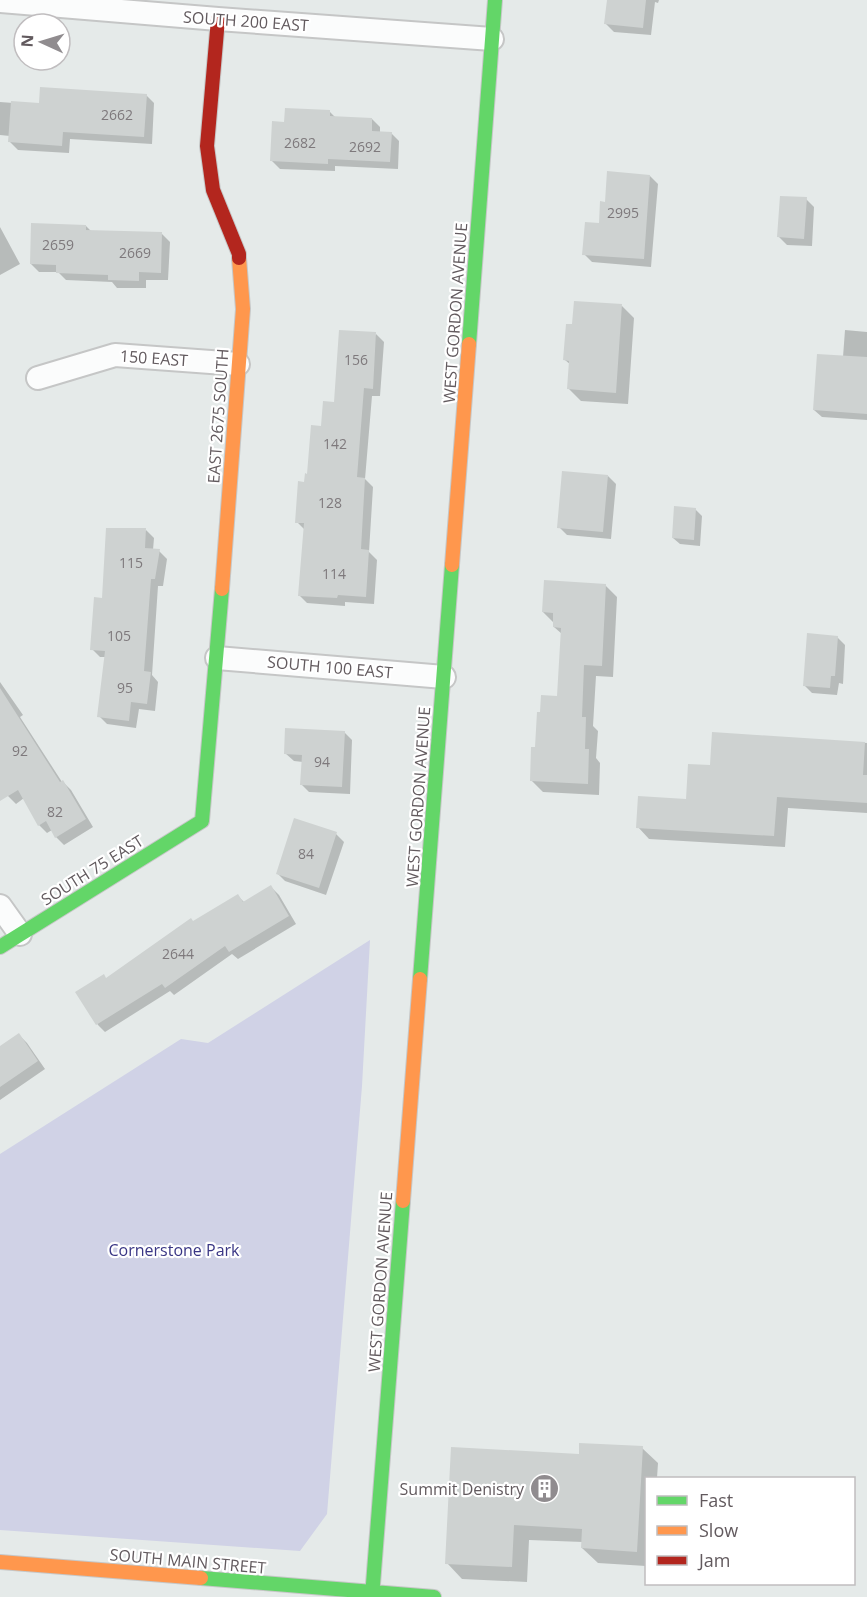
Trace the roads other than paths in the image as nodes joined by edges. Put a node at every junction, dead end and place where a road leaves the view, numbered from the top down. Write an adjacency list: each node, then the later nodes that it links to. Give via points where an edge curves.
1 (495, 0): 4 (main road, WEST GORDON AVENUE)
2 (0, 1): 3 (street, SOUTH 200 EAST)
3 (218, 19): 4 (street, SOUTH 200 EAST); 5 (main road, EAST 2675 SOUTH, via 207,146 213,190 239,254 243,309)
4 (492, 39): 8 (main road, WEST GORDON AVENUE)
5 (238, 364): 6 (street, 150 EAST, via 115,354); 7 (main road, EAST 2675 SOUTH)
6 (38, 378)
7 (217, 658): 8 (street, SOUTH 100 EAST); 9 (main road, EAST 2675 SOUTH)
8 (444, 677): 14 (main road, WEST GORDON AVENUE)
9 (202, 821): 11 (main road, SOUTH 75 EAST)
10 (0, 906): 11 (street)
11 (20, 934): 12 (main road, SOUTH 75 EAST)
12 (0, 947)
13 (0, 1562): 14 (main road, SOUTH MAIN STREET)
14 (372, 1595): 15 (main road, SOUTH MAIN STREET)
15 (434, 1597)

